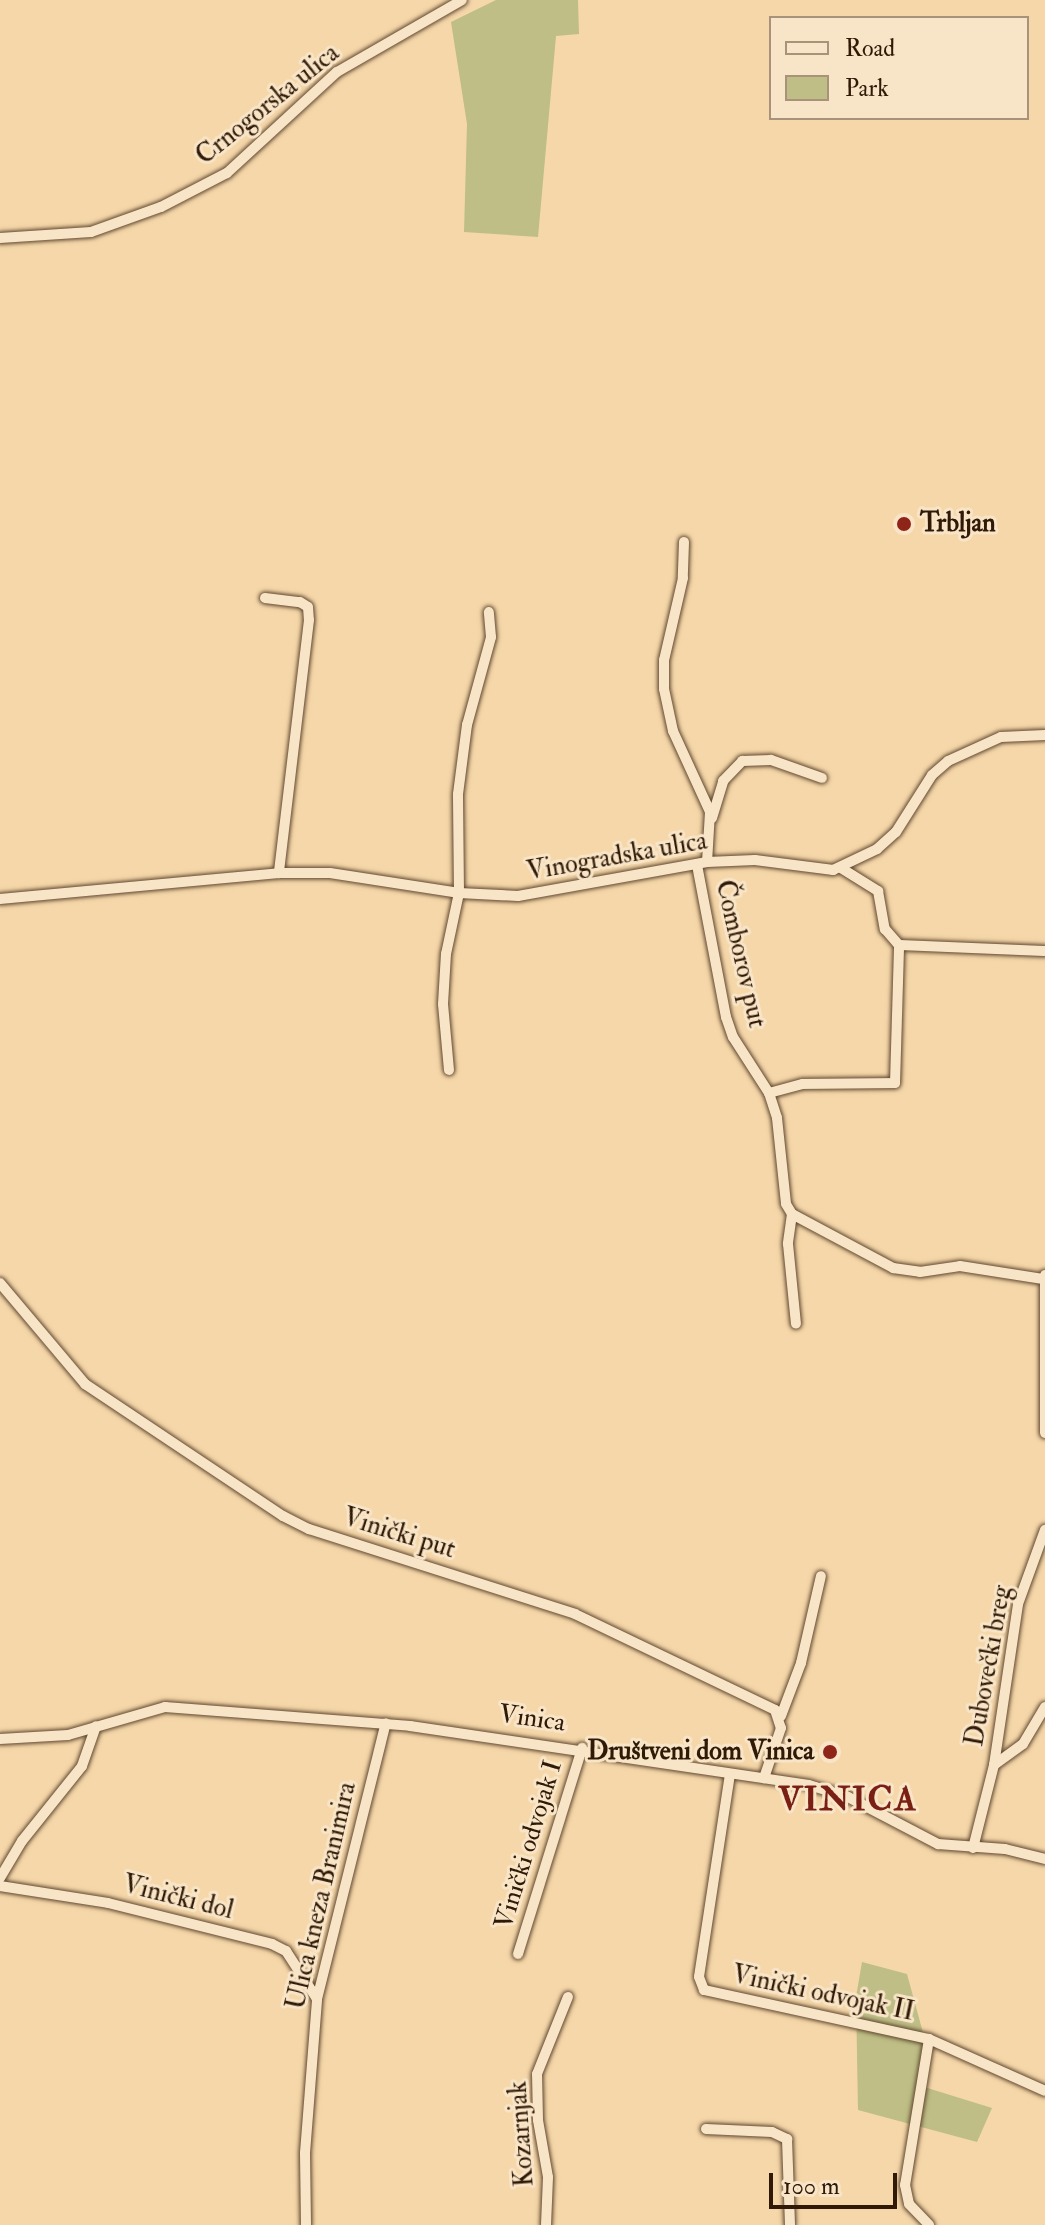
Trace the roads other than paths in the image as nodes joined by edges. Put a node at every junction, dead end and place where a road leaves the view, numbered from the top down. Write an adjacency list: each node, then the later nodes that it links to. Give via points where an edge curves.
1 (462, 0): 2 (street, Crnogorska ulica, via 337,72 227,173 161,207 91,232)
2 (0, 238)
3 (684, 542): 8 (street, via 683,578 664,660 666,710)
4 (265, 598): 11 (street, via 300,602 308,607 309,620)
5 (489, 612): 12 (street, via 491,637 467,725 458,794)
6 (1045, 735): 10 (street, via 1001,737 948,761 927,782 896,832)
7 (822, 778): 8 (street, Čomborov put, via 771,760 742,761 723,781)
8 (712, 820): 9 (street, Čomborov put)
9 (702, 863): 10 (street, Vinogradska ulica, via 755,860); 12 (street, Vinogradska ulica, via 544,895); 17 (street, Čomborov put, via 726,1017)
10 (841, 868): 14 (street, via 878,891 885,929)
11 (279, 873): 12 (street, Vinogradska ulica, via 330,873); 13 (street, Vinogradska ulica)
12 (459, 893): 16 (street, via 446,954 443,1030)
13 (0, 899)
14 (899, 945): 15 (street); 17 (street, via 895,1083 803,1084)
15 (1045, 951)
16 (449, 1070)
17 (769, 1093): 18 (street, Čomborov put, via 786,1204)
18 (792, 1214): 19 (street, via 893,1268 920,1272 960,1266); 22 (street, Čomborov put, via 788,1244)
19 (1044, 1277): 21 (street)
20 (0, 1283): 27 (street, Vinički put, via 85,1384 283,1516 309,1529 575,1614 641,1641)
21 (1043, 1316): 23 (street)
22 (796, 1324)
23 (1045, 1433)
24 (1045, 1530): 32 (street, Dubovečki breg, via 1018,1604)
25 (821, 1576): 27 (street, via 801,1663)
26 (1045, 1707): 32 (street, Dubovečki breg, via 1023,1744)
27 (781, 1716): 34 (street)
28 (386, 1723): 29 (street, Vinica, via 165,1707); 31 (street, Vinica); 41 (street, Ulica kneza Branimira)
29 (96, 1726): 30 (street, Vinica, via 54,1737); 37 (street, via 82,1766 22,1841)
30 (0, 1739)
31 (582, 1748): 33 (street, Vinica); 39 (street, Vinički odvojak I)
32 (994, 1765): 35 (street, Dubovečki breg)
33 (730, 1774): 34 (street, Vinica); 42 (street, Vinički odvojak II, via 700,1986 710,1993)
34 (764, 1778): 35 (street, Vinica, via 831,1791 927,1841)
35 (973, 1848): 36 (street, Vinica)
36 (1045, 1859)
37 (0, 1878)
38 (0, 1886): 41 (street, Vinički dol, via 108,1903 272,1944 286,1951)
39 (518, 1954)
40 (568, 1997): 46 (street, Kozarnjak, via 537,2074 548,2177)
41 (317, 1999): 45 (street, Ulica kneza Branimira, via 305,2153)
42 (929, 2039): 43 (street, Vinički odvojak II); 48 (street, via 905,2185 909,2204)
43 (1045, 2091)
44 (706, 2129): 47 (street, via 772,2132 787,2139)
45 (306, 2225)
46 (546, 2225)
47 (790, 2225)
48 (929, 2225)

